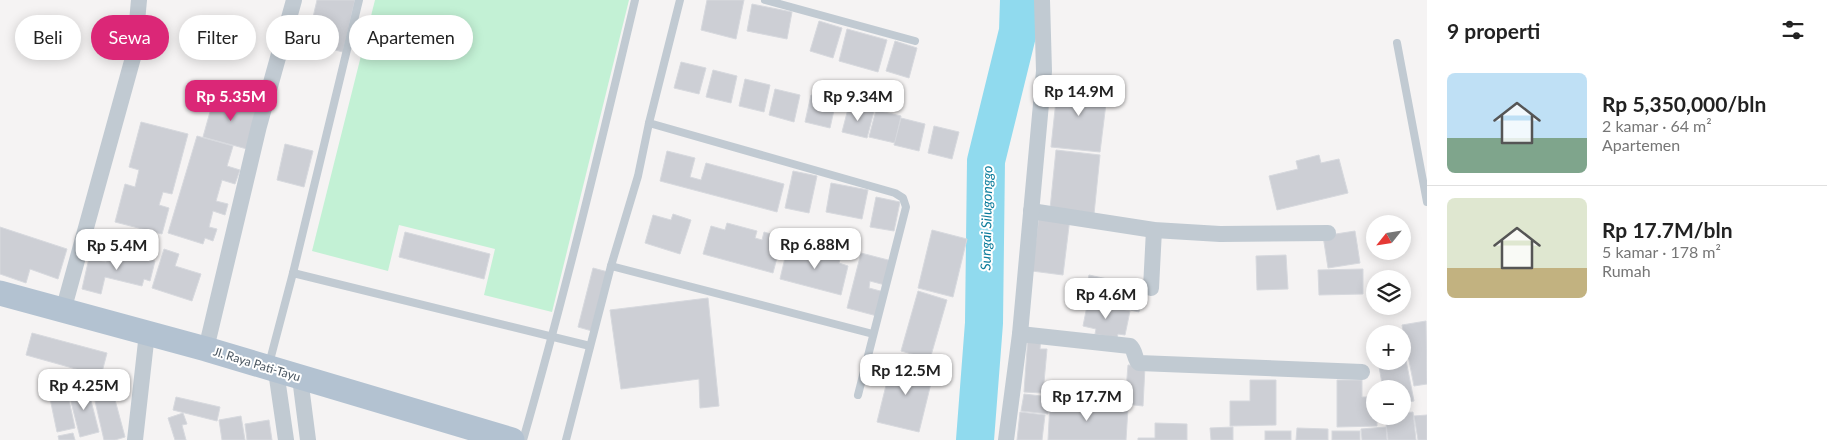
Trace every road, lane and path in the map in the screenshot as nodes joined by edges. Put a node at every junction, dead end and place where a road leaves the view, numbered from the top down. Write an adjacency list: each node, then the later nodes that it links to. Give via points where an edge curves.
1 (140, 0): 19 (street, via 134,54)
2 (294, 0): 25 (street, via 259,126)
3 (359, 0): 16 (lane)
4 (634, 0): 23 (lane)
5 (680, 0): 10 (lane)
6 (766, 0): 8 (lane)
7 (1042, 0): 12 (street, via 1044,71)
8 (915, 41)
9 (1397, 43): 11 (lane)
10 (649, 123): 15 (lane, via 638,176); 21 (lane, via 895,193 903,198 906,207)
11 (1427, 202)
12 (1031, 211): 13 (street); 22 (street)
13 (1154, 230): 14 (street, via 1220,234); 17 (street)
14 (1328, 232)
15 (611, 266): 21 (lane); 24 (lane)
16 (293, 273): 23 (lane); 26 (lane)
17 (1151, 288)
18 (0, 293): 19 (main road, Jl. Raya Pati-Tayu)
19 (63, 311): 20 (main road, Jl. Raya Pati-Tayu)
20 (147, 333): 25 (main road, Jl. Raya Pati-Tayu); 29 (street)
21 (873, 334): 28 (lane)
22 (1020, 334): 27 (street, via 1130,346 1139,363); 35 (street)
23 (553, 336): 24 (lane); 33 (lane)
24 (590, 346): 34 (lane)
25 (206, 349): 26 (main road, Jl. Raya Pati-Tayu)
26 (281, 372): 30 (street); 31 (street); 32 (main road, Jl. Raya Pati-Tayu)
27 (1362, 372)
28 (858, 395)
29 (135, 440)
30 (286, 440)
31 (308, 440)
32 (512, 440)
33 (523, 440)
34 (566, 440)
35 (1006, 440)

